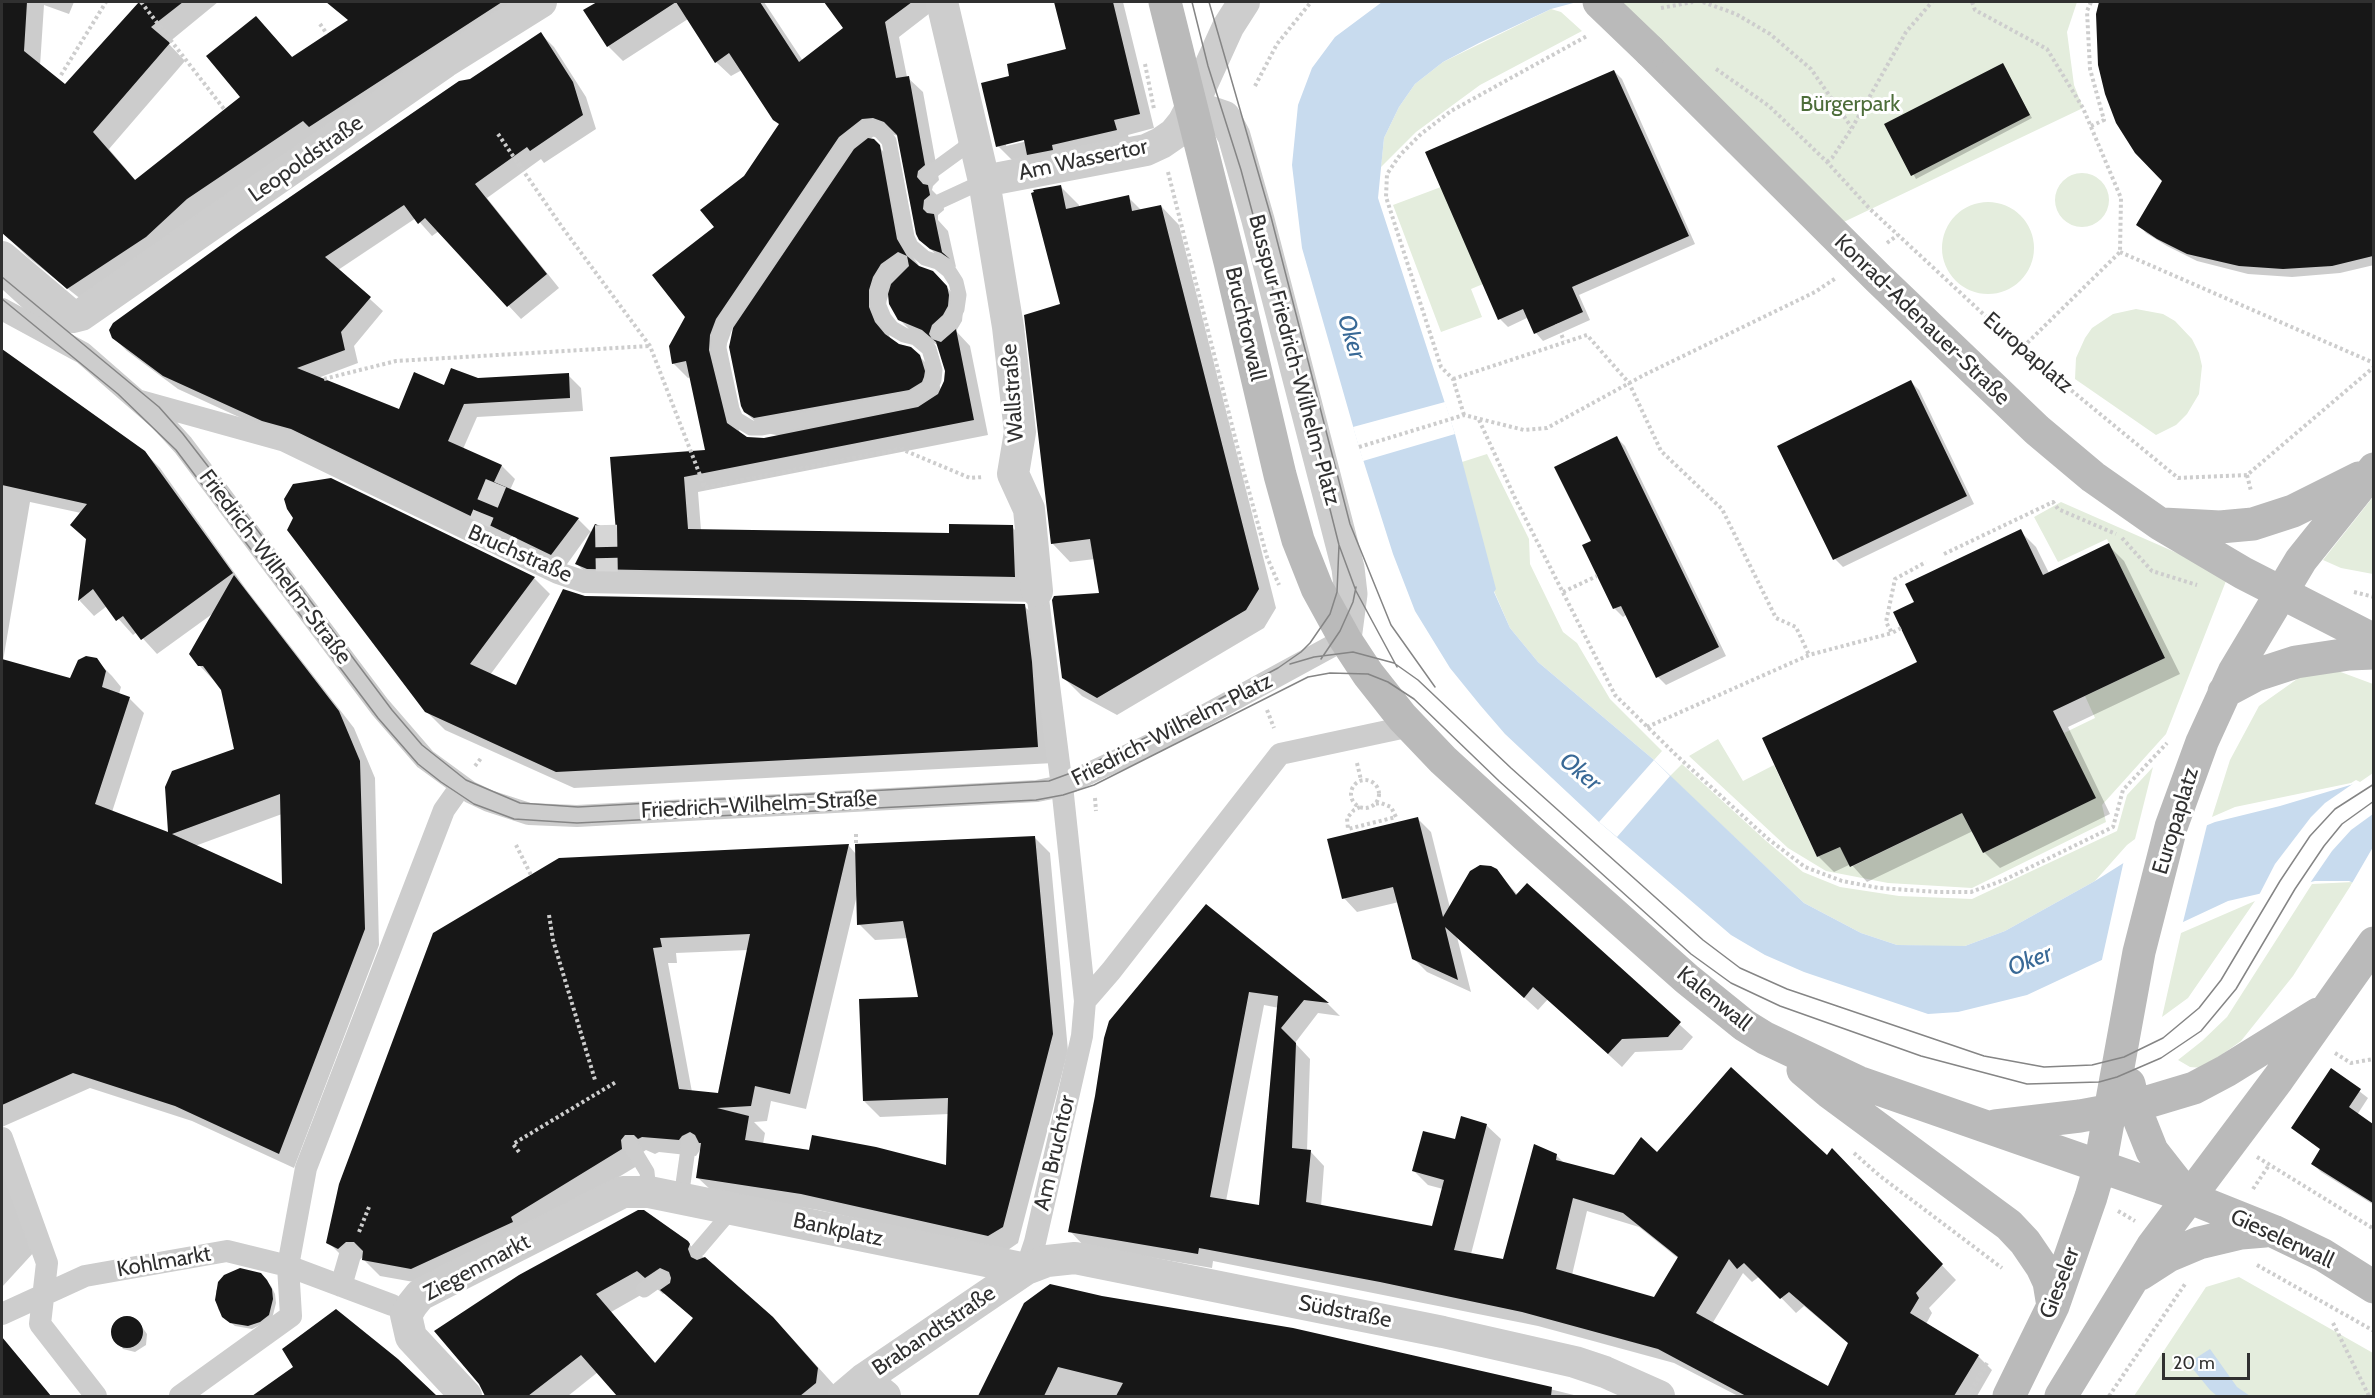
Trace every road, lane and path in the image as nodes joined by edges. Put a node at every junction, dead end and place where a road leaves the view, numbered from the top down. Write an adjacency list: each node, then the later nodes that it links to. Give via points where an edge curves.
1 (106, 2): 20 (path)
2 (141, 2): 23 (path)
3 (541, 2): 41 (street, Leopoldstraße, via 445,62)
4 (942, 2): 24 (street, Wallstraße)
5 (1165, 2): 22 (main road, Bruchtorwall)
6 (1244, 2): 22 (street, Am Wassertor, via 1228,27)
7 (1311, 2): 21 (path, via 1277,44)
8 (1599, 2): 37 (main road, Konrad-Adenauer-Straße, bridge)
9 (1693, 2): 14 (path)
10 (1703, 2): 26 (path, via 1736,14 1770,34 1811,69)
11 (1932, 2): 26 (path, via 1906,32)
12 (1972, 2): 25 (path, via 1975,10 2047,50)
13 (2091, 2): 25 (path, via 2087,11 2090,69 2104,120)
14 (1661, 8)
15 (320, 24): 16 (path)
16 (327, 34)
17 (1587, 36): 50 (path, via 1452,111 1421,134 1387,174 1386,197 1441,367)
18 (1145, 63): 28 (path)
19 (1711, 66): 29 (path, Europaplatz, via 1769,106)
20 (61, 75)
21 (1255, 86)
22 (1192, 106): 28 (street, Am Wassertor, via 1174,134); 69 (main road, Bruchtorwall, via 1292,519 1313,577); 69 (street, Busspur Friedrich-Wilhelm-Platz, via 1224,117 1234,136 1255,209 1348,568 1351,594)
23 (224, 109)
24 (971, 120): 30 (lane, via 964,148); 31 (street, Wallstraße)
25 (2091, 126): 35 (path, via 2121,198)
26 (1852, 128): 29 (path)
27 (498, 134): 45 (path)
28 (1161, 143): 31 (street, Am Wassertor, via 1146,150); 61 (path)
29 (1827, 162): 33 (path, Europaplatz)
30 (927, 175)
31 (984, 181): 32 (lane); 57 (street, Wallstraße, via 1008,327 1020,432)
32 (932, 205)
33 (1870, 209): 34 (path); 46 (path, Europaplatz)
34 (1863, 211)
35 (2120, 252): 46 (path); 48 (path)
36 (2, 257): 41 (street)
37 (1860, 261): 51 (path, via 1815,292); 58 (main road, Konrad-Adenauer-Straße, via 2037,430)
38 (900, 262): 43 (lane, via 882,280 879,306 892,328 916,338 929,349 935,370 929,389 913,399 762,428 751,428 736,419 719,348 724,324 847,142 864,129 880,131 889,141 911,246 925,258 944,266 956,282 957,309)
39 (2, 279): 47 (lane)
40 (2, 309): 47 (street, Friedrich-Wilhelm-Straße)
41 (73, 317): 47 (street)
42 (1557, 324): 44 (path)
43 (939, 332)
44 (1564, 341): 50 (path); 51 (path, via 1587,335)
45 (650, 346): 49 (path, via 396,361); 57 (path, via 705,488 901,449 970,478)
46 (2021, 349): 48 (path, Europaplatz, via 2178,478 2247,475)
47 (83, 353): 52 (street, Friedrich-Wilhelm-Straße)
48 (2373, 365)
49 (324, 379)
50 (1453, 379): 53 (path)
51 (1629, 382): 54 (path, via 1547,429 1524,430); 72 (path, via 1661,451 1722,509 1776,618 1796,627)
52 (137, 400): 64 (street, Bruchstraße, via 285,441 558,573 585,582); 79 (street, Friedrich-Wilhelm-Straße, via 183,446 380,707 425,759)
53 (1464, 415): 54 (path); 55 (path)
54 (1479, 420): 65 (path)
55 (1359, 447)
56 (2371, 471): 58 (main road, via 2292,511 2253,524); 66 (main road, Europaplatz, via 2312,543)
57 (1013, 474): 64 (street, Wallstraße, via 1029,509)
58 (2160, 524): 66 (main road, Konrad-Adenauer-Straße)
59 (1944, 554): 63 (path, via 2053,502 2058,508 2120,536 2152,571)
60 (1926, 562): 68 (path, via 1895,579 1886,622)
61 (1271, 568)
62 (1597, 576): 65 (path)
63 (2200, 587)
64 (1037, 591): 80 (street, Wallstraße)
65 (1563, 592): 75 (path, via 1615,695)
66 (2281, 594): 70 (main road); 73 (main road, Europaplatz)
67 (1901, 628): 68 (path)
68 (1892, 633): 72 (path)
69 (1345, 639): 74 (main road, Kalenwall); 80 (street, Friedrich-Wilhelm-Platz, via 1156,742)
70 (2373, 640)
71 (2373, 653): 73 (main road, via 2296,662 2256,675)
72 (1809, 655): 75 (path)
73 (2224, 692): 99 (main road, Europaplatz, via 2171,827 2139,952 2121,1044)
74 (1411, 726): 91 (street, via 1280,754); 94 (main road, Kalenwall, via 1518,829 1688,979)
75 (1647, 727): 76 (path, via 1767,838 1805,867 1842,881 1879,888 1938,892 1971,892 2004,880 2113,826 2123,790)
76 (2171, 739)
77 (1359, 769): 78 (path)
78 (1361, 780): 82 (path, via 1375,784 1378,798); 83 (path, via 1351,789 1354,804)
79 (461, 786): 80 (street, Friedrich-Wilhelm-Straße, via 489,801 529,814 577,816 1037,791); 118 (street, via 444,810 306,1168)
80 (1062, 786): 91 (street, Friedrich-Wilhelm-Platz)
81 (1095, 794): 84 (path)
82 (1374, 804): 83 (path); 83 (path, via 1391,807 1396,817 1347,829 1347,818)
83 (1360, 807)
84 (1096, 811)
85 (856, 834): 86 (path)
86 (856, 844)
87 (516, 845): 88 (path)
88 (531, 875)
89 (549, 915): 97 (path)
90 (2373, 943): 92 (main road)
91 (1085, 1000): 93 (street, Friedrich-Wilhelm-Platz)
92 (2332, 1005): 99 (main road, via 2194,1088); 110 (main road)
93 (1082, 1036): 119 (street, Am Bruchtor)
94 (1765, 1038): 100 (main road, Kalenwall, via 1858,1082); 127 (main road, via 1829,1092 2009,1225 2042,1267)
95 (2332, 1051): 96 (path, via 2351,1063)
96 (2373, 1059)
97 (595, 1080)
98 (616, 1082): 104 (path, via 513,1144)
99 (2122, 1108): 100 (main road); 107 (main road); 110 (main road)
100 (1987, 1127): 107 (main road, Kalenwall)
101 (2, 1138): 126 (street, via 47,1263)
102 (689, 1142): 111 (lane)
103 (630, 1144): 109 (lane, via 647,1172)
104 (519, 1152)
105 (2255, 1155): 106 (path)
106 (2269, 1165): 108 (path); 113 (path)
107 (2100, 1166): 110 (main road, Kalenwall); 127 (main road, Gieseler)
108 (2252, 1191)
109 (649, 1192): 111 (street, Bankplatz); 128 (street, Ziegenmarkt, via 622,1192 426,1292)
110 (2188, 1197): 114 (main road, Gieselerwall); 122 (main road)
111 (681, 1198): 112 (street, Bankplatz)
112 (733, 1209): 115 (lane); 119 (street, Bankplatz)
113 (2373, 1229)
114 (2273, 1231): 122 (main road, via 2241,1233 2199,1243 2168,1256); 124 (main road, Gieselerwall, via 2323,1255)
115 (698, 1250)
116 (350, 1255): 123 (street)
117 (2256, 1264): 131 (path)
118 (288, 1266): 123 (street, Kohlmarkt); 126 (street, Kohlmarkt, via 227,1251 85,1276); 135 (street, via 291,1316)
119 (1026, 1269): 133 (street, Brabandtstraße); 137 (street, Südstraße, via 1047,1261 1075,1258 1575,1362)
120 (661, 1278): 125 (lane)
121 (2187, 1280): 141 (path)
122 (2130, 1281): 140 (main road)
123 (341, 1286): 128 (street, Kohlmarkt)
124 (2373, 1287)
125 (645, 1290)
126 (42, 1295): 129 (street, Kohlmarkt); 134 (street, via 40,1324)
127 (2053, 1306): 139 (main road, Gieseler)
128 (399, 1310): 136 (street, Ziegenmarkt, via 411,1337)
129 (2, 1314)
130 (2333, 1323): 142 (path)
131 (2373, 1331)
132 (1989, 1359): 138 (path)
133 (864, 1391)
134 (96, 1396)
135 (180, 1396)
136 (466, 1396)
137 (1659, 1396)
138 (1968, 1396)
139 (2009, 1396)
140 (2061, 1396)
141 (2109, 1396)
142 (2369, 1396)

